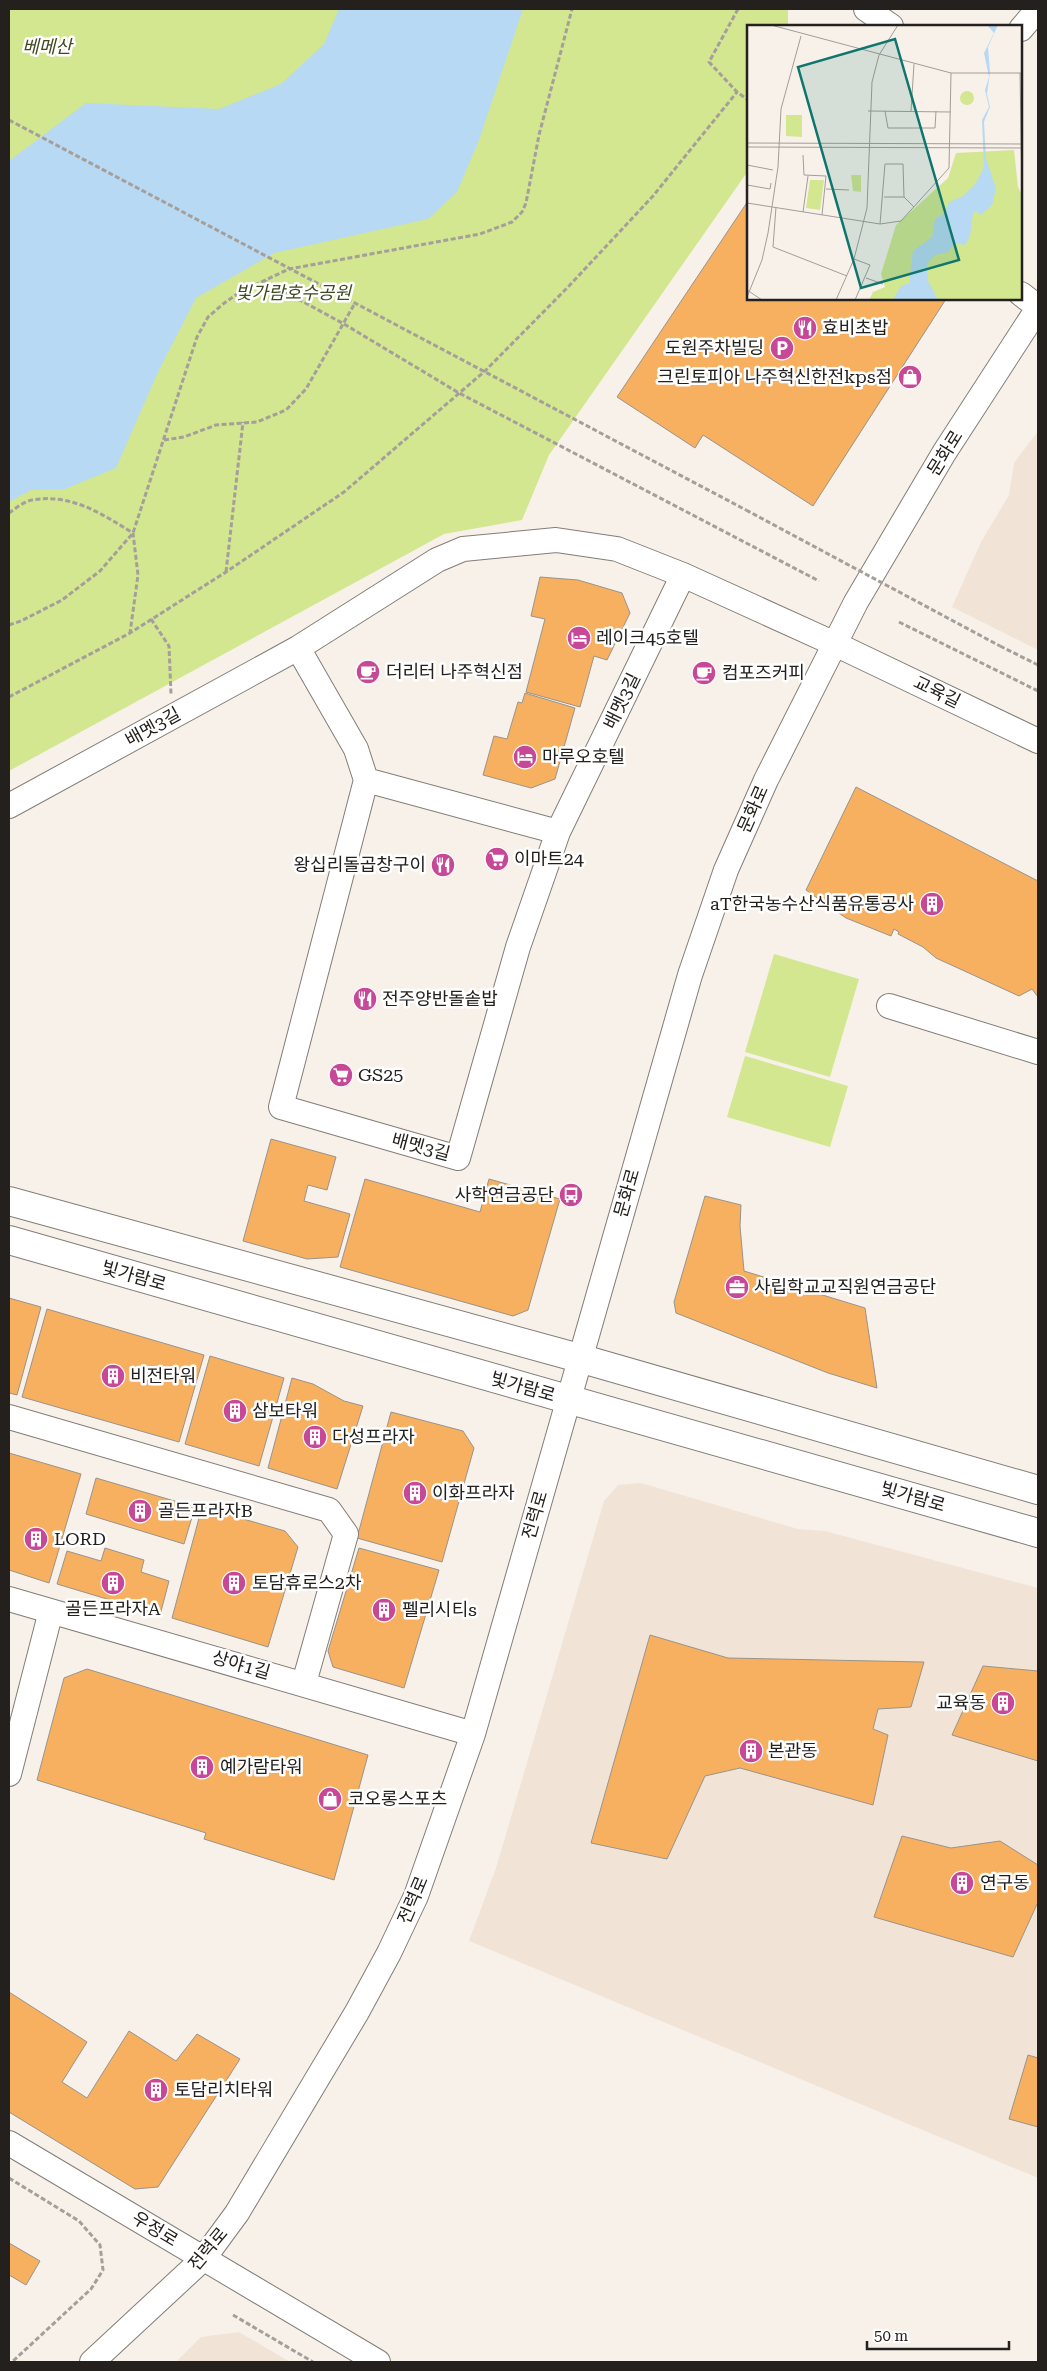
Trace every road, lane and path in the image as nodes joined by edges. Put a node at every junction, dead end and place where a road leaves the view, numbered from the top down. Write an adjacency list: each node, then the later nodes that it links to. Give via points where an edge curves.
1 (572, 9): 10 (path, via 539,135 526,203 512,222 480,234)
2 (738, 9): 7 (path, via 709,62)
3 (866, 9): 5 (street)
4 (1038, 9): 6 (street)
5 (890, 25)
6 (1022, 28)
7 (737, 92): 8 (path); 16 (path, via 654,196)
8 (747, 99)
9 (9, 120): 10 (path)
10 (289, 268): 11 (path); 13 (path)
11 (264, 280): 15 (path); 19 (path, via 240,292 208,318 184,371)
12 (1022, 295): 14 (street)
13 (355, 303): 15 (path); 16 (path)
14 (1038, 307): 29 (street, 문화로, via 939,461)
15 (344, 324): 17 (path); 18 (path, via 306,389 286,410 257,422)
16 (485, 371): 17 (path); 31 (path, bridge)
17 (460, 393): 22 (path, via 344,492); 24 (path)
18 (243, 422): 19 (path, via 216,424 184,437); 22 (path)
19 (164, 440): 21 (path)
20 (9, 513): 21 (path, via 31,500 68,501 86,505)
21 (133, 533): 27 (path, via 100,571 62,600); 28 (path, via 138,575)
22 (226, 572): 25 (path)
23 (683, 575): 29 (street, 배멧3길); 30 (street, 배멧3길, via 617,549 566,541 463,549 437,560); 38 (street, 배멧3길)
24 (819, 581)
25 (151, 619): 28 (path); 33 (path, via 169,646)
26 (899, 622): 32 (path)
27 (9, 624)
28 (130, 633): 34 (path)
29 (835, 644): 35 (street, 교육길); 43 (street, 문화로, via 774,763 726,870 690,975)
30 (298, 648): 36 (street, via 356,750); 37 (street, 배멧3길)
31 (1038, 665)
32 (1038, 692)
33 (170, 694)
34 (9, 697)
35 (1038, 741)
36 (366, 780): 38 (street); 38 (street, 배멧3길, via 281,1107 458,1158 518,947)
37 (9, 806)
38 (558, 832)
39 (889, 1006): 40 (street)
40 (1038, 1052)
41 (9, 1202): 43 (main road)
42 (9, 1240): 44 (main road, 빛가람로)
43 (579, 1358): 44 (street, 전력로); 46 (main road)
44 (567, 1399): 47 (main road, 빛가람로); 51 (street, 전력로)
45 (9, 1417): 50 (street, via 330,1510 346,1534)
46 (1038, 1490)
47 (1038, 1533)
48 (9, 1599): 49 (street, 상야1길)
49 (51, 1611): 50 (street, 상야1길); 52 (street)
50 (304, 1683): 51 (street, 상야1길)
51 (473, 1734): 55 (street, 전력로, via 416,1896 389,1953 237,2213)
52 (9, 1774)
53 (9, 2143): 55 (street, 우정로)
54 (9, 2178): 57 (path, via 79,2221 100,2245 103,2270 91,2289)
55 (204, 2258): 58 (street, 전력로); 60 (street, 우정로)
56 (233, 2315): 59 (path)
57 (12, 2362)
58 (92, 2362)
59 (313, 2362)
60 (378, 2362)

